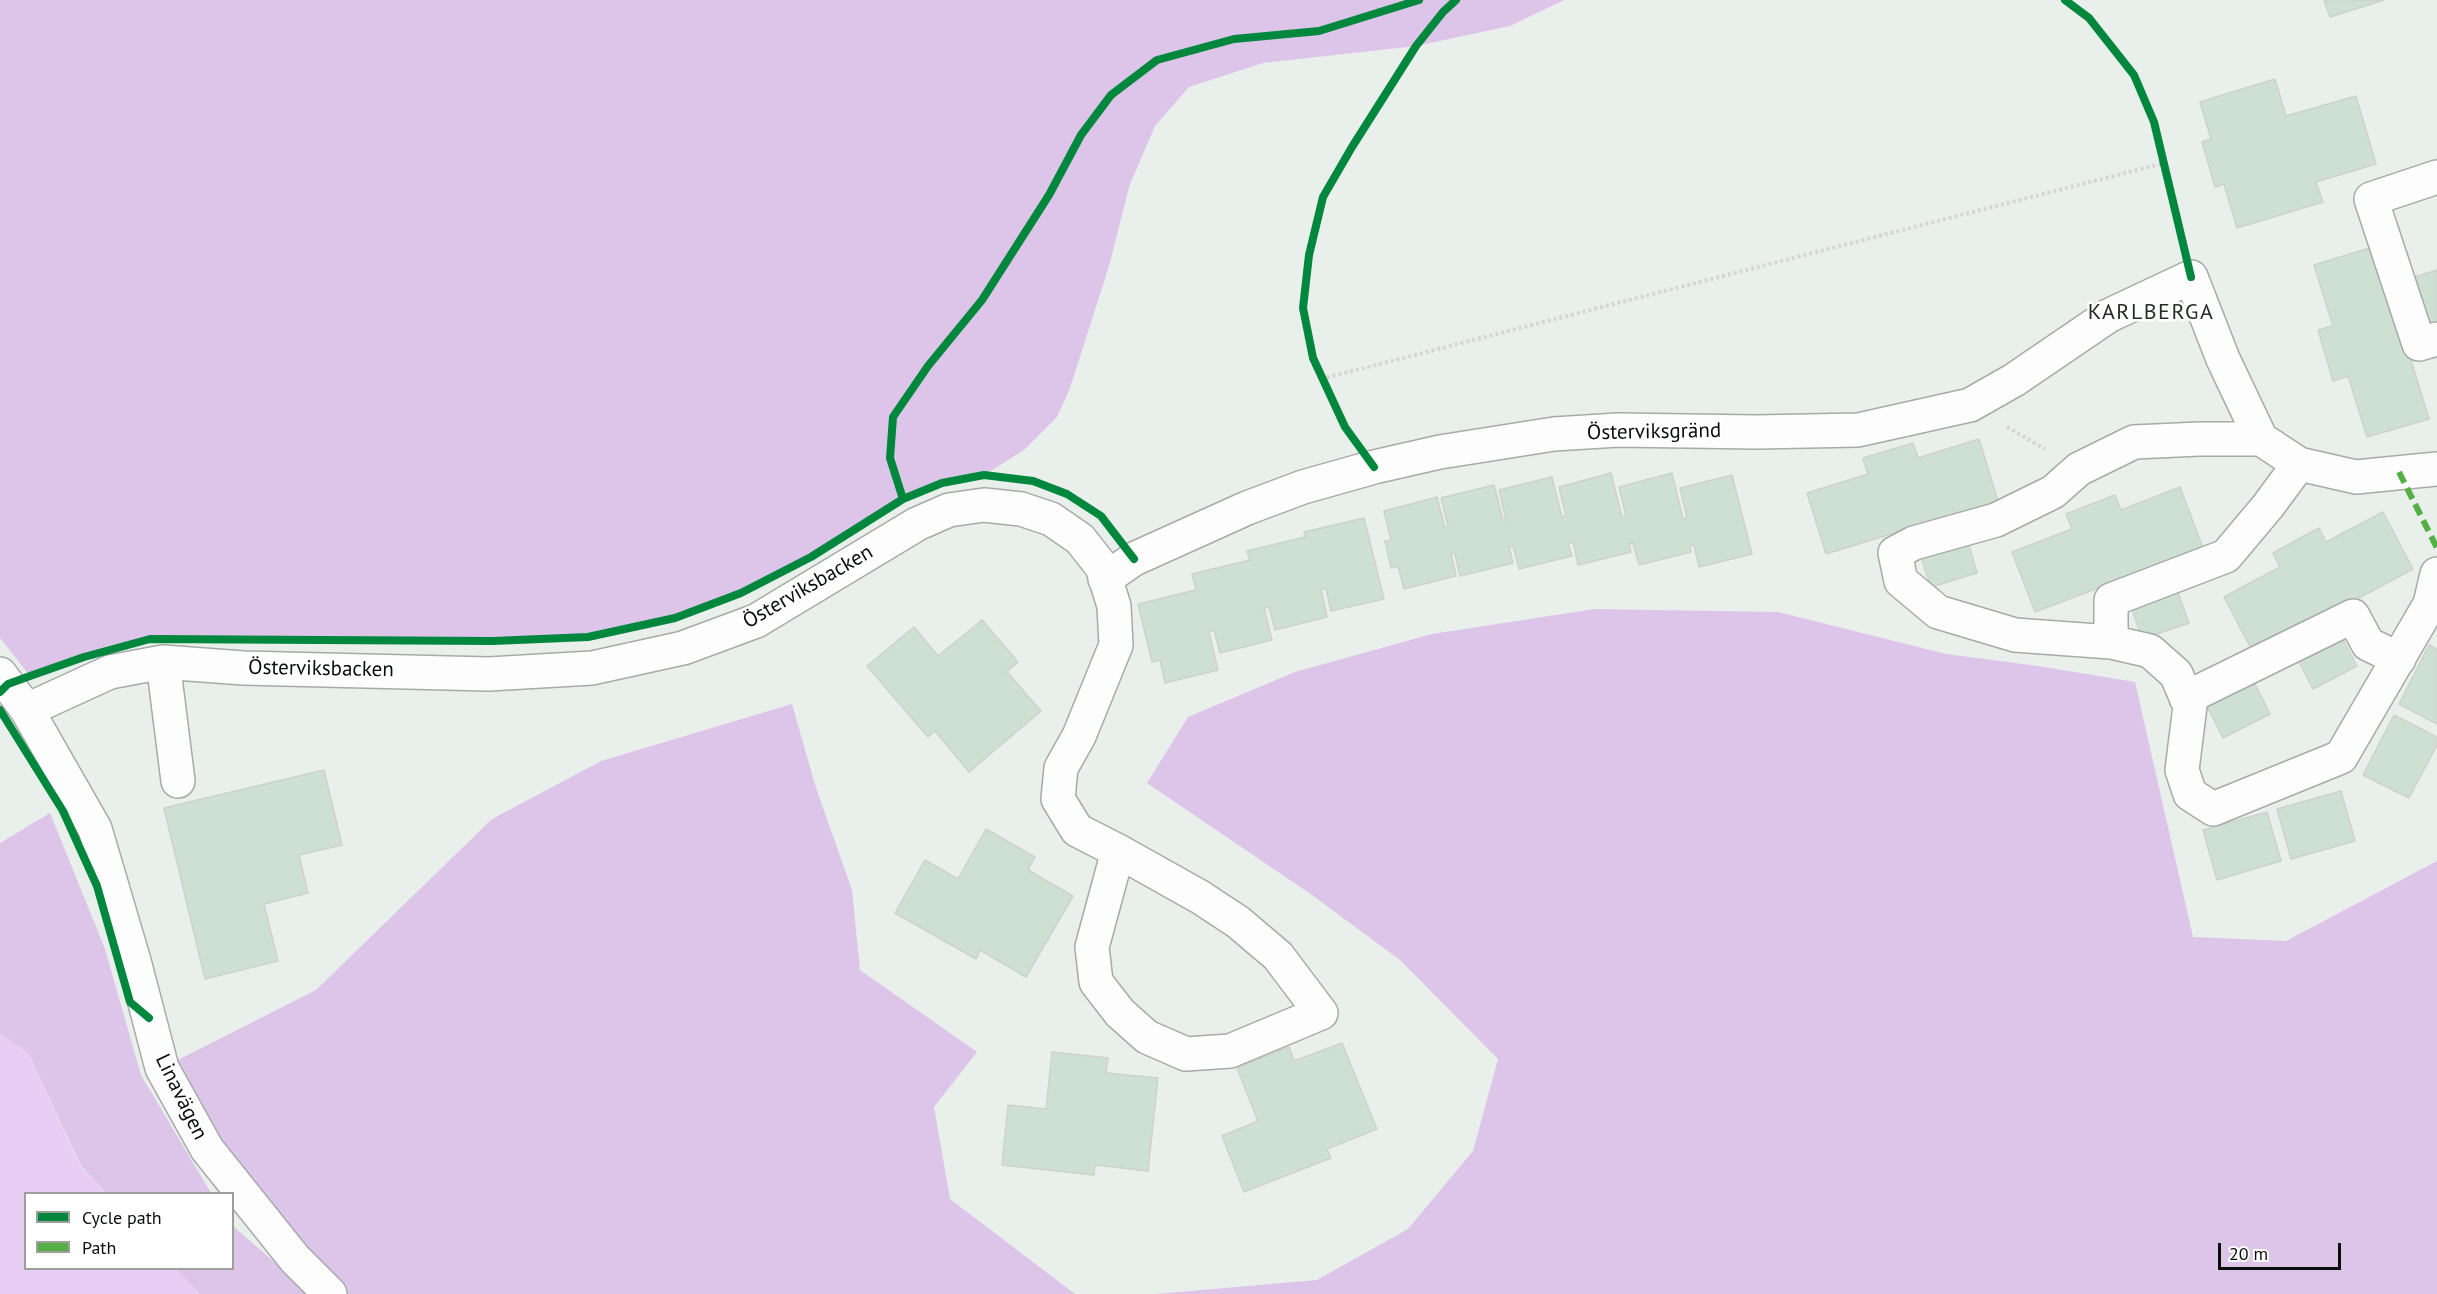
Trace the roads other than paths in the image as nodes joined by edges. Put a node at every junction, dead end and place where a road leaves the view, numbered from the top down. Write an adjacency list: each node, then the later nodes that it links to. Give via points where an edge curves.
1 (2437, 177): 2 (street, via 2371,199 2419,344)
2 (2437, 339)
3 (2261, 439): 4 (street); 7 (street, Österviksgränd, via 2223,359 2191,277 2108,316 1970,405 1858,430 1678,429 1554,434 1407,459 1303,487 1247,508 1134,559); 8 (street, via 2134,442 2079,469 2053,492 1996,520 1914,543 1895,553 1901,581 1938,612 2015,635)
4 (2299, 464): 5 (street, via 2356,477); 8 (street, via 2226,556 2111,600)
5 (2437, 469)
6 (2437, 574): 9 (street, via 2430,604)
7 (1105, 579): 10 (street, Österviksbacken, via 1102,567 1080,539 1051,519 1021,509 984,505 949,510 917,524 756,621 683,648 592,668 489,674 243,668); 15 (street, Österviksbacken, via 1114,606 1116,645 1079,736 1061,768 1058,799 1077,830)
8 (2111, 642): 12 (street, via 2150,651 2176,674)
9 (2399, 659): 12 (street, via 2368,644 2353,616); 12 (street, via 2341,757 2213,809 2190,794 2182,770 2190,706)
10 (163, 662): 13 (street, Österviksbacken, via 110,672); 14 (street)
11 (0, 674): 13 (street, Linavägen)
12 (2186, 698)
13 (27, 710): 16 (street, Linavägen, via 95,830 162,1068 207,1149 295,1259)
14 (178, 781)
15 (1118, 851): 15 (street, Österviksbacken, via 1238,922 1278,957 1321,1013 1230,1051 1186,1054 1148,1037 1120,1013 1096,982 1092,947)
16 (330, 1294)

